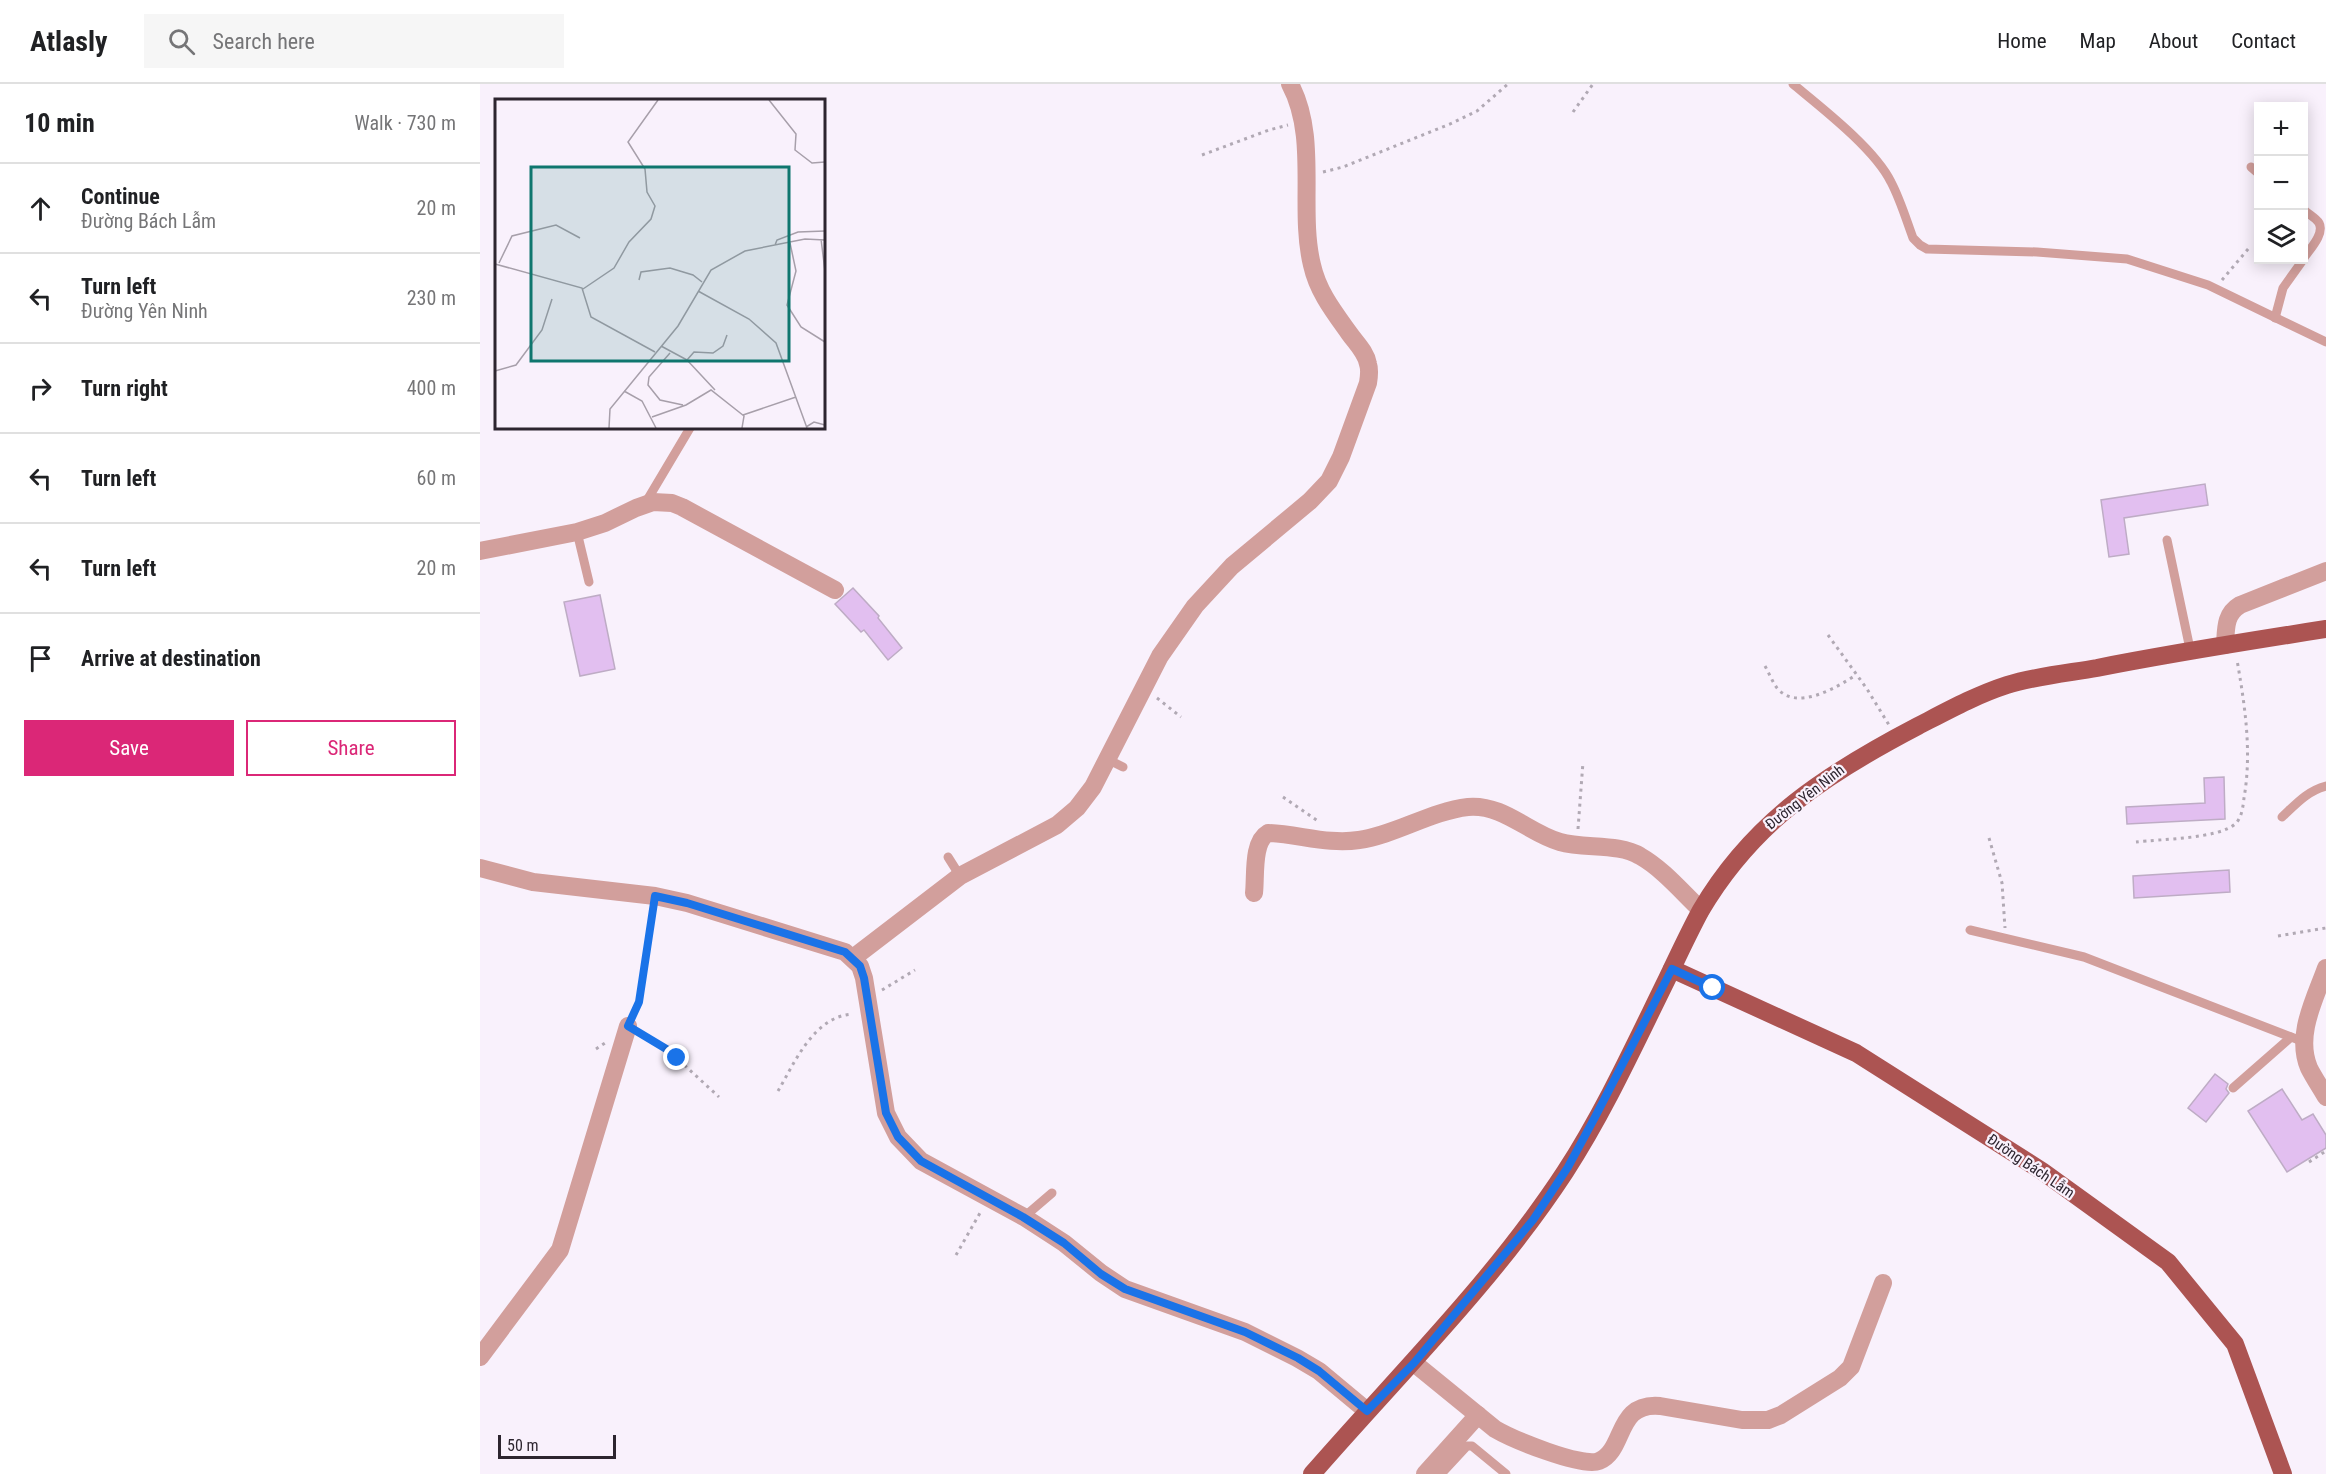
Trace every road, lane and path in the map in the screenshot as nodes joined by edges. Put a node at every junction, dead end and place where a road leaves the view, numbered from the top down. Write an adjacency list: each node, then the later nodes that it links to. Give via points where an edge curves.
1 (1290, 84): 6 (street)
2 (1508, 84): 8 (path, via 1477,111 1450,124 1343,167)
3 (1593, 84): 5 (path)
4 (1793, 84): 13 (lane, via 1882,167 1913,238 1927,249 2127,259)
5 (1573, 112)
6 (1302, 122): 7 (path); 8 (street)
7 (1202, 155)
8 (1306, 176): 30 (street, via 1312,267 1326,301 1365,354 1368,383 1329,480 1211,586 1180,625)
9 (2308, 213): 11 (lane, via 2320,227)
10 (2249, 248): 13 (path)
11 (2308, 252)
12 (2300, 264): 14 (lane, via 2283,288)
13 (2215, 289): 14 (lane)
14 (2274, 318): 15 (lane)
15 (2326, 342)
16 (689, 429): 17 (lane)
17 (645, 504): 18 (street); 23 (street, via 662,502 682,507)
18 (577, 532): 20 (street); 22 (lane)
19 (2167, 540): 27 (lane)
20 (480, 551)
21 (2326, 571): 26 (street, via 2232,610 2228,618)
22 (589, 582)
23 (835, 590)
24 (2326, 629): 26 (main road, Đường Yên Ninh)
25 (1828, 635): 29 (path)
26 (2230, 644): 27 (main road, Đường Yên Ninh); 39 (path, via 2246,713 2248,773 2240,817 2236,824 2214,834)
27 (2190, 650): 32 (main road, Đường Yên Ninh, via 2008,685)
28 (1765, 666): 29 (path, via 1782,693 1800,697 1823,694)
29 (1856, 675): 32 (path)
30 (1144, 688): 31 (path); 43 (street, via 1115,763 1068,817)
31 (1181, 717)
32 (1896, 738): 46 (main road, Đường Yên Ninh, via 1844,766 1769,823 1735,859)
33 (1583, 762): 40 (path)
34 (2326, 786): 36 (lane, via 2303,796)
35 (1283, 797): 37 (path)
36 (2282, 817)
37 (1322, 824)
38 (1989, 838): 50 (path, via 2002,883)
39 (2136, 842)
40 (1577, 846): 44 (street, via 1550,838 1501,812 1476,807 1356,841 1268,833 1258,847); 46 (street, via 1639,855)
41 (948, 857): 43 (lane)
42 (480, 868): 45 (street, via 533,882)
43 (960, 876): 51 (street)
44 (1254, 893)
45 (655, 896): 51 (street, via 839,950); 56 (path, via 639,1002)
46 (1701, 910): 53 (main road, Đường Yên Ninh)
47 (2326, 928): 49 (path)
48 (1970, 930): 50 (lane)
49 (2278, 936)
50 (2006, 938): 57 (lane, via 2084,957)
51 (853, 958): 55 (street, via 862,971)
52 (2326, 968): 57 (street)
53 (1672, 969): 71 (main road, Đường Yên Ninh, via 1568,1167 1533,1220); 79 (main road, Đường Bách Lẫm, via 1856,1053 2042,1171 2168,1263 2235,1344)
54 (915, 970): 55 (path)
55 (869, 1006): 60 (path, via 826,1023 801,1051); 66 (street, via 886,1113 898,1137 921,1161)
56 (628, 1026): 58 (path); 61 (path, via 668,1050); 70 (street, via 560,1250)
57 (2298, 1040): 59 (lane); 62 (street)
58 (596, 1049)
59 (2233, 1088)
60 (778, 1091)
61 (719, 1097)
62 (2326, 1097)
63 (2326, 1151): 64 (path)
64 (2309, 1162)
65 (1052, 1193): 67 (lane)
66 (988, 1198): 67 (street); 68 (path)
67 (1023, 1217): 72 (street, via 1125,1289 1274,1345 1319,1371)
68 (956, 1255)
69 (1883, 1283): 74 (street, via 1851,1367 1840,1378 1768,1420 1752,1422 1648,1406 1630,1416)
70 (480, 1357)
71 (1414, 1363): 72 (main road, Đường Yên Ninh); 73 (street)
72 (1367, 1411): 75 (main road, Đường Yên Ninh)
73 (1478, 1415): 74 (street, via 1519,1442); 76 (street)
74 (1602, 1468)
75 (1312, 1474)
76 (1425, 1474)
77 (1441, 1474): 78 (lane, via 1467,1446)
78 (1506, 1474)
79 (2283, 1474)

